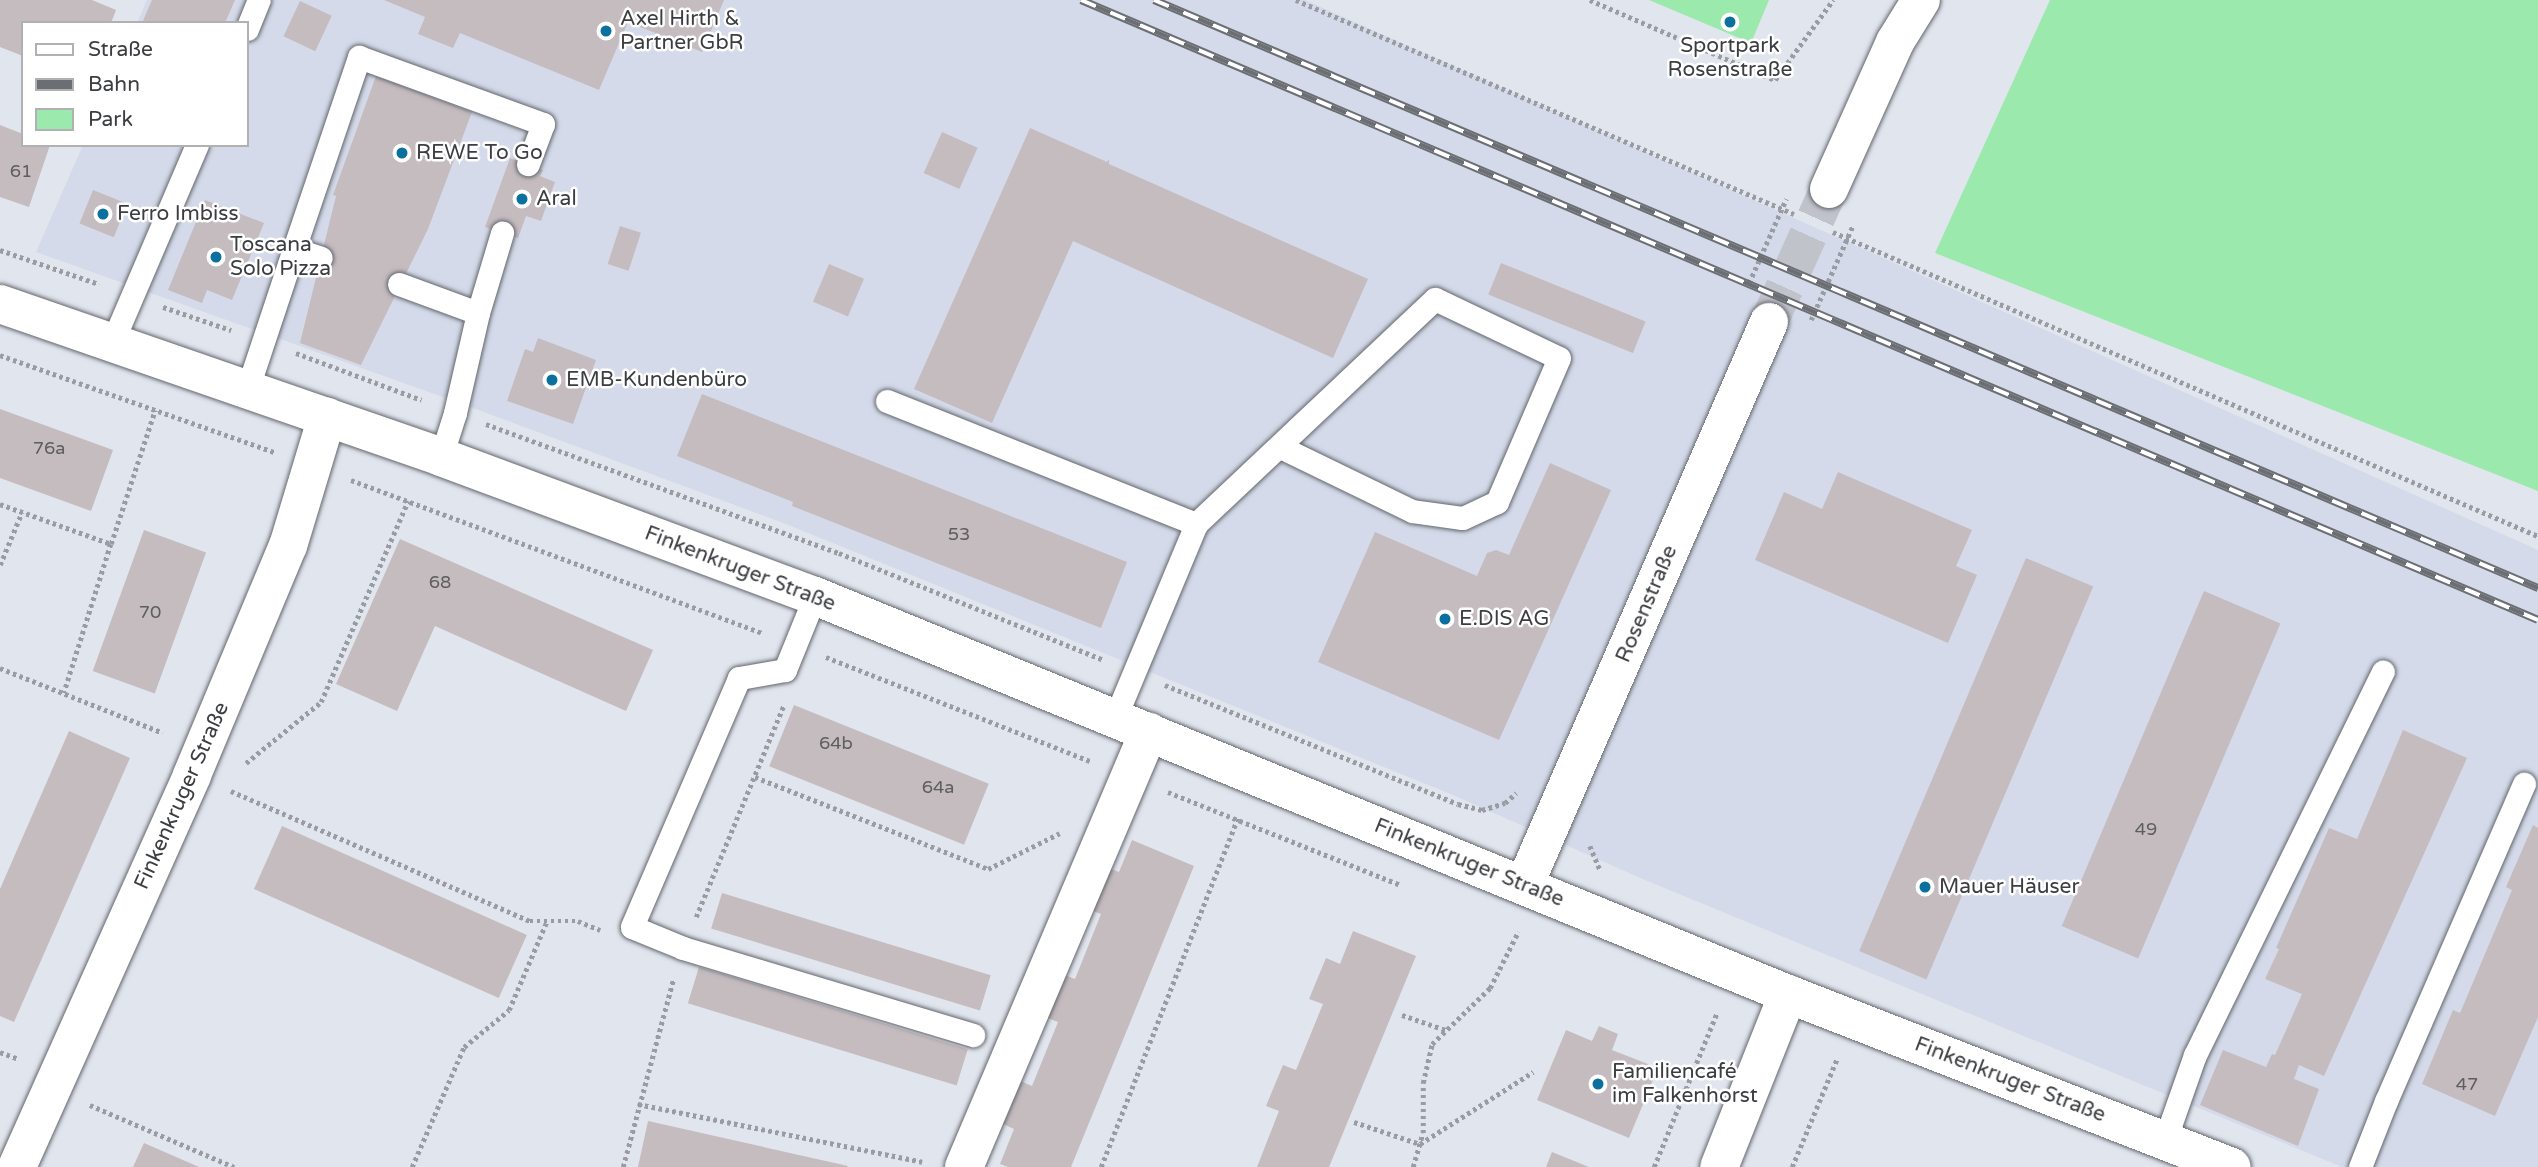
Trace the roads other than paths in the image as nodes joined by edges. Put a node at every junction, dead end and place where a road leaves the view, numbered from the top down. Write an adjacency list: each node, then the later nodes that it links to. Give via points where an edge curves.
1 (259, 0): 3 (lane)
2 (1921, 0): 6 (street, via 1895,42)
3 (248, 27)
4 (196, 147): 14 (lane)
5 (528, 164): 8 (lane, via 543,124 359,57)
6 (1829, 189)
7 (502, 233): 12 (lane)
8 (294, 249): 9 (lane); 15 (lane)
9 (321, 258)
10 (399, 285): 12 (lane)
11 (0, 304): 14 (street, Finkenkruger Straße)
12 (478, 313): 19 (lane, via 456,413)
13 (1769, 322): 26 (street, Rosenstraße)
14 (112, 343): 15 (street, Finkenkruger Straße)
15 (247, 390): 17 (street, Finkenkruger Straße)
16 (887, 401): 20 (lane)
17 (327, 417): 19 (street, Finkenkruger Straße); 31 (street, Finkenkruger Straße, via 288,546 204,770)
18 (1280, 447): 18 (lane, via 1435,299 1559,358 1497,502 1462,518 1412,511); 20 (lane)
19 (441, 457): 21 (street, Finkenkruger Straße)
20 (1196, 524): 23 (lane)
21 (815, 596): 23 (street, Finkenkruger Straße); 28 (lane, via 785,670 739,678 632,927 683,948)
22 (2383, 672): 29 (lane, via 2195,1055)
23 (1115, 718): 24 (street, Finkenkruger Straße)
24 (1149, 732): 26 (street, Finkenkruger Straße); 30 (street)
25 (2524, 784): 34 (lane)
26 (1524, 886): 27 (street, Finkenkruger Straße)
27 (1788, 994): 29 (street, Finkenkruger Straße); 32 (street)
28 (972, 1035)
29 (2165, 1140): 33 (street, Finkenkruger Straße)
30 (949, 1166)
31 (17, 1167)
32 (1719, 1167)
33 (2231, 1167)
34 (2360, 1167)

